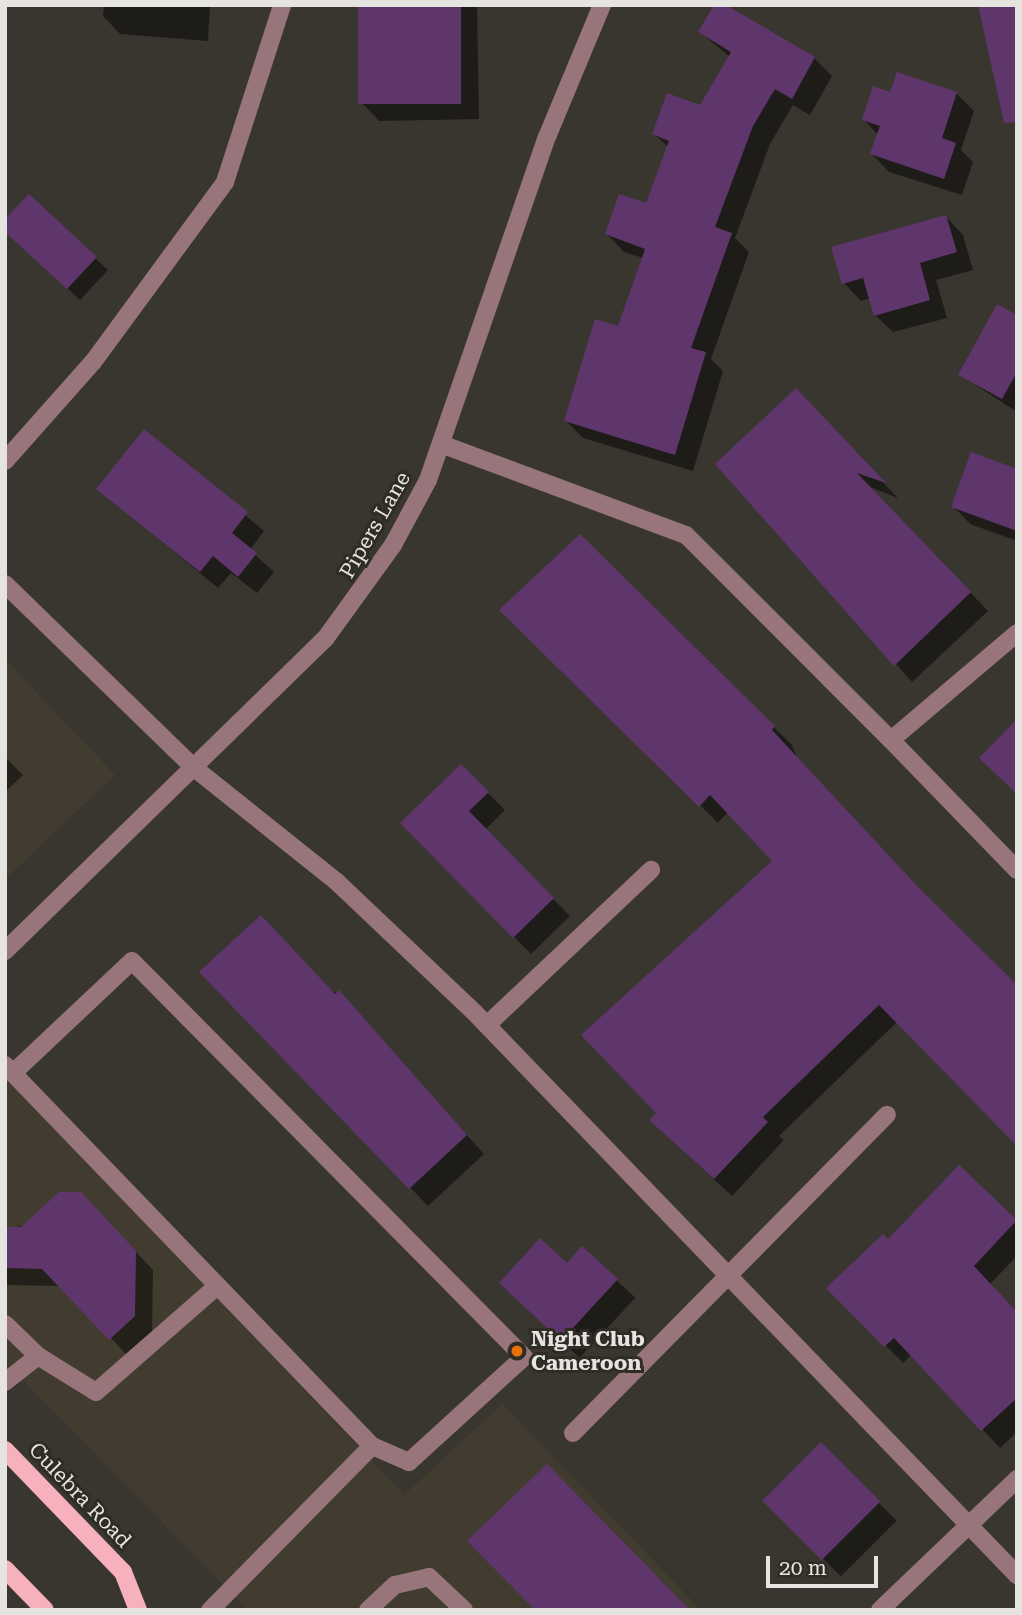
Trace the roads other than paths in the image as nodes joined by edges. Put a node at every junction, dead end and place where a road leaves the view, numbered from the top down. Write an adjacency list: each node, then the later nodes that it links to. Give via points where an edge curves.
1 (282, 5): 4 (street, via 225,182 93,362)
2 (602, 5): 3 (street, Pipers Lane, via 547,137)
3 (441, 444): 7 (street, via 686,535); 8 (street, Pipers Lane, via 428,480 362,594 325,639)
4 (5, 461)
5 (5, 584): 8 (street)
6 (1017, 633): 7 (street)
7 (891, 740): 10 (street)
8 (193, 767): 11 (street, Pipers Lane); 12 (street, via 337,882)
9 (651, 870): 12 (street)
10 (1017, 870)
11 (5, 951)
12 (487, 1025): 15 (street)
13 (9, 1069): 16 (street); 21 (street, via 132,961 524,1357 409,1462)
14 (887, 1115): 15 (street)
15 (731, 1278): 20 (street); 24 (street)
16 (217, 1286): 18 (street, via 96,1392); 21 (street)
17 (5, 1324): 18 (street)
18 (38, 1356): 19 (street)
19 (5, 1382)
20 (573, 1433)
21 (372, 1446): 29 (street)
22 (5, 1450): 28 (main road, Culebra Road, via 123,1572)
23 (1017, 1479): 24 (street)
24 (970, 1526): 26 (street); 32 (street)
25 (5, 1569): 27 (main road)
26 (1017, 1575)
27 (45, 1610)
28 (138, 1610)
29 (210, 1610)
30 (368, 1610): 31 (street, via 395,1585 429,1577)
31 (464, 1610)
32 (880, 1610)

